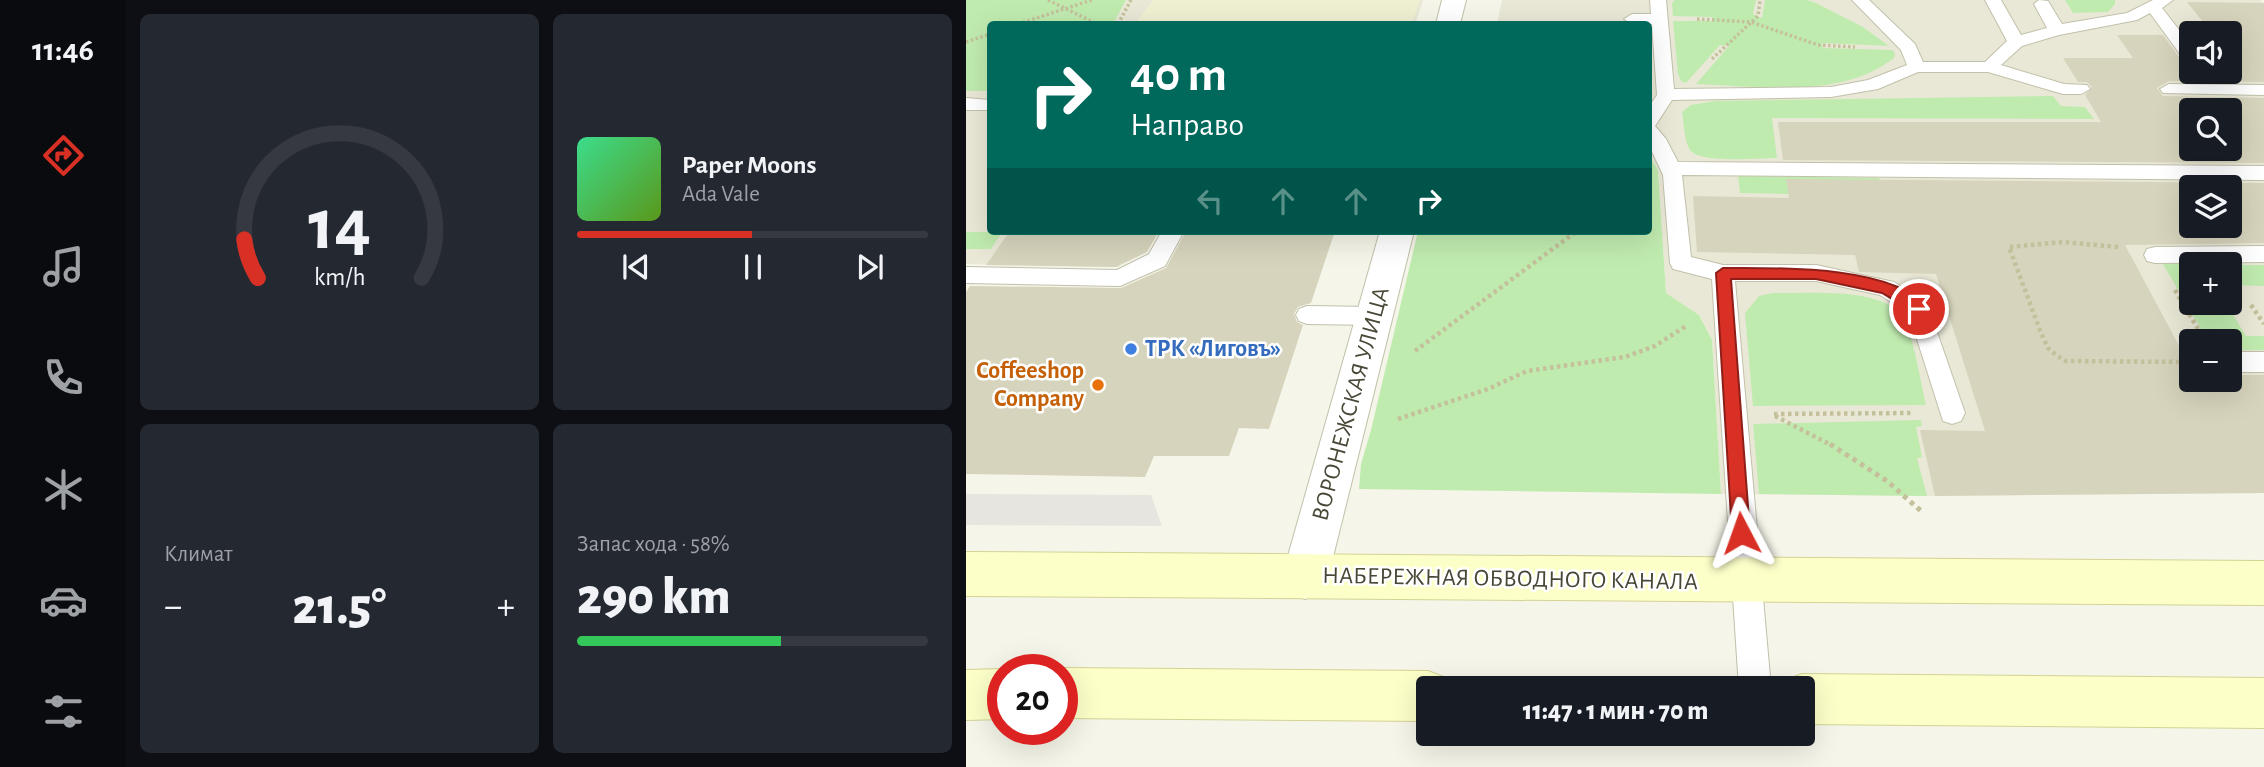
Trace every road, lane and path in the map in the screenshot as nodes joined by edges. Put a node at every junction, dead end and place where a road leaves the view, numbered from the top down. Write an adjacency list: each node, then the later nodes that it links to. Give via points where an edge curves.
1 (1048, 0): 11 (path)
2 (1092, 0): 11 (path)
3 (1131, 0): 17 (path)
4 (1454, 0): 18 (street)
5 (1657, 0): 13 (lane)
6 (1760, 0): 19 (path, via 1758,16)
7 (1860, 0): 28 (lane, via 1909,48)
8 (1993, 0): 24 (lane)
9 (2159, 3): 20 (lane, via 2131,17); 22 (lane)
10 (2042, 5): 20 (lane)
11 (1065, 9): 15 (path); 16 (path)
12 (1632, 19): 13 (lane)
13 (1659, 19): 34 (lane)
14 (1713, 19): 19 (path)
15 (1027, 21)
16 (1091, 21)
17 (1120, 21)
18 (1449, 21)
19 (1751, 22): 25 (path); 26 (path)
20 (2057, 30): 24 (lane)
21 (987, 35): 23 (path)
22 (2179, 37)
23 (966, 42)
24 (2016, 42): 27 (lane)
25 (1724, 46)
26 (1822, 46)
27 (1989, 67): 28 (lane); 30 (lane, via 2063,89)
28 (1916, 68): 34 (lane, via 1872,85 1831,92)
29 (2212, 84): 32 (lane)
30 (2081, 89)
31 (2169, 89): 32 (lane)
32 (2216, 90): 33 (lane)
33 (2261, 90)
34 (1667, 95): 37 (lane)
35 (966, 104): 36 (lane)
36 (987, 105)
37 (1652, 117)
38 (1652, 134): 39 (lane)
39 (1673, 168): 40 (lane); 46 (lane, via 1681,263)
40 (2264, 173)
41 (1171, 235): 47 (lane, via 1157,260 1121,278)
42 (1396, 235): 51 (street, ВОРОНЕЖСКАЯ УЛИЦА)
43 (1572, 235): 57 (path)
44 (2264, 254): 45 (lane)
45 (2155, 255): 53 (path); 54 (path, via 2104,244 2009,247 2041,333 2056,355 2066,361)
46 (1723, 273): 48 (lane); 58 (lane, via 1816,273 1886,288 1919,309)
47 (966, 275)
48 (1725, 300): 59 (path, via 1655,346 1625,357 1527,371); 63 (lane)
49 (2251, 304): 52 (path)
50 (1307, 316): 51 (lane)
51 (1375, 316): 57 (street, ВОРОНЕЖСКАЯ УЛИЦА)
52 (2264, 325)
53 (2197, 329)
54 (2179, 362)
55 (2242, 362): 56 (lane)
56 (2264, 362)
57 (1354, 392): 59 (street, ВОРОНЕЖСКАЯ УЛИЦА)
58 (1952, 413): 60 (path, via 1771,415 1890,481)
59 (1342, 439): 62 (street, ВОРОНЕЖСКАЯ УЛИЦА)
60 (1921, 511)
61 (966, 573): 62 (main road, НАБЕРЕЖНАЯ ОБВОДНОГО КАНАЛА)
62 (1305, 577): 63 (main road, НАБЕРЕЖНАЯ ОБВОДНОГО КАНАЛА)
63 (1745, 581): 64 (main road, НАБЕРЕЖНАЯ ОБВОДНОГО КАНАЛА); 65 (lane)
64 (2264, 583)
65 (1754, 676)
66 (1078, 693): 69 (main road)
67 (987, 694): 68 (main road)
68 (966, 695)
69 (1416, 696)
70 (1815, 699): 71 (main road)
71 (2264, 703)

